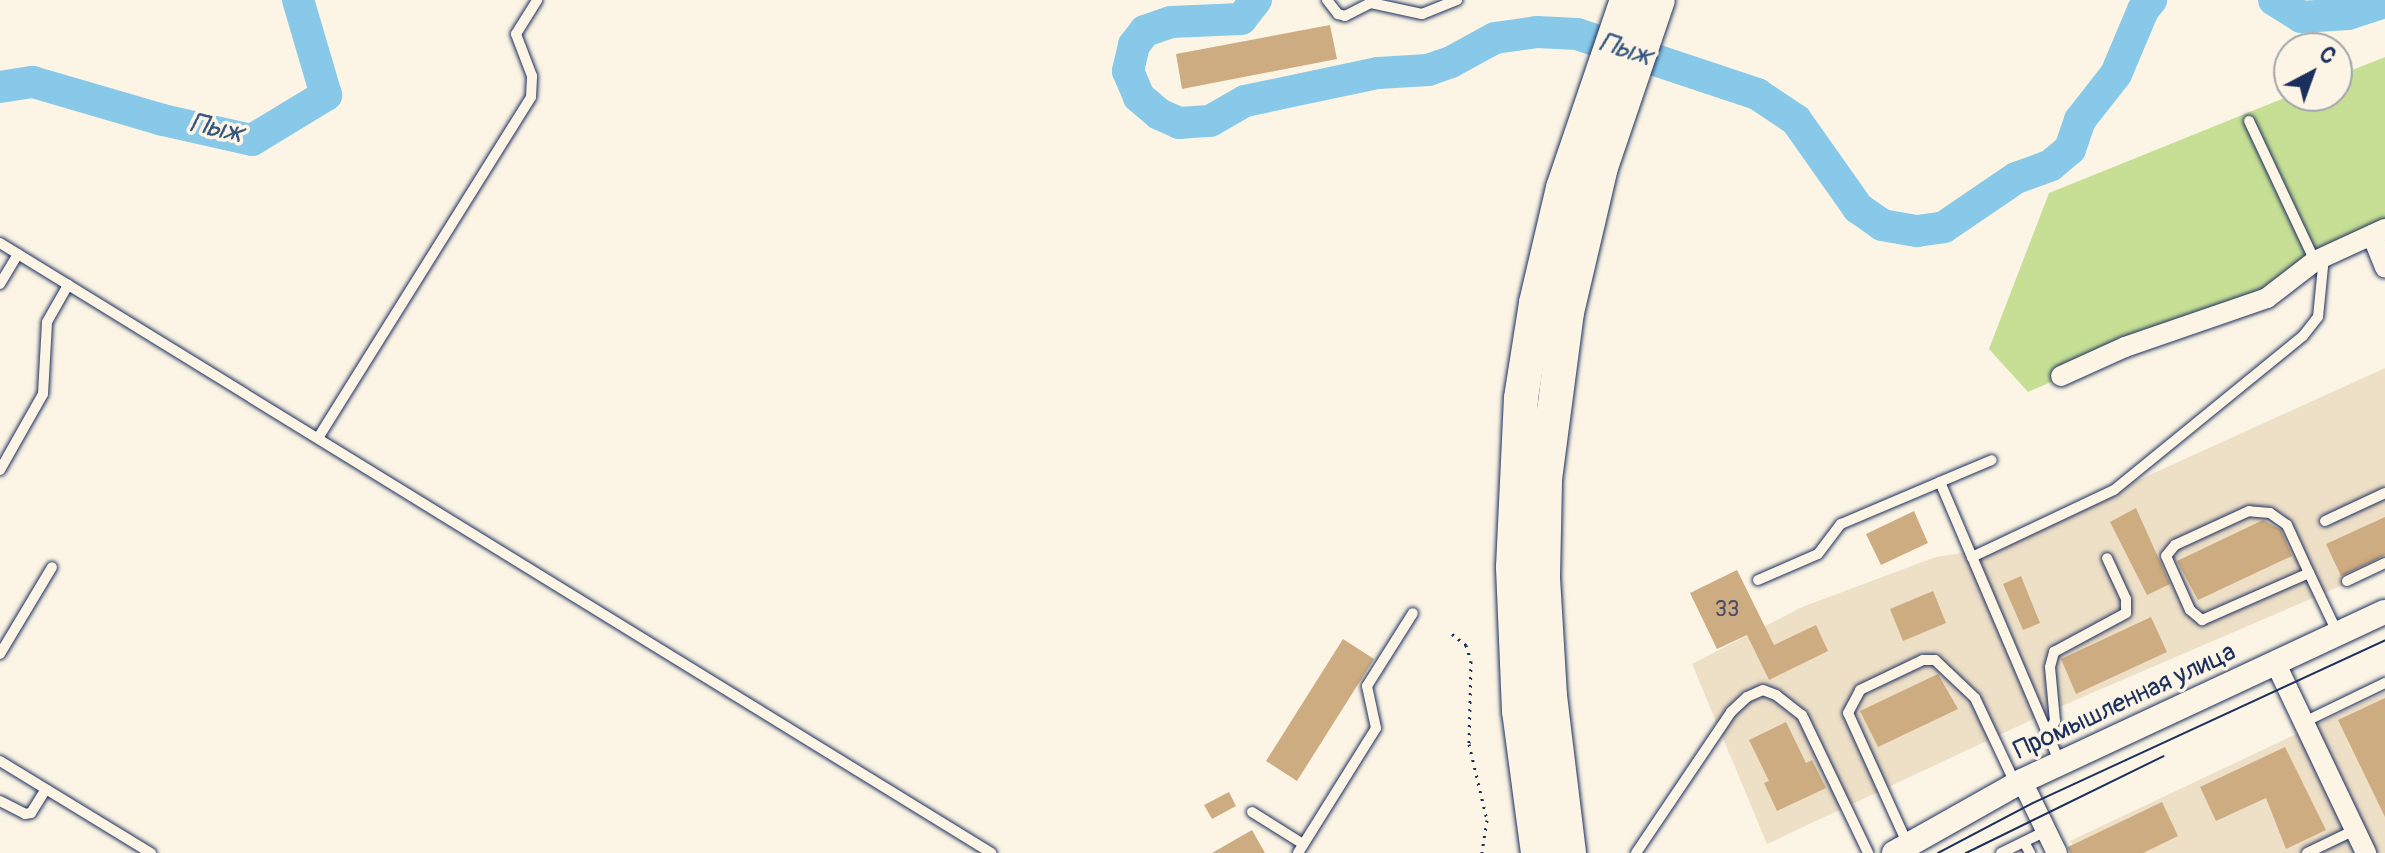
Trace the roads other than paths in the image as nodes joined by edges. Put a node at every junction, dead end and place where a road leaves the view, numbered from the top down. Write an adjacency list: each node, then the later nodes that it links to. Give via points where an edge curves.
1 (537, 0): 17 (lane, via 516,34 532,76 531,97)
2 (1327, 0): 6 (lane, via 1345,16)
3 (1457, 0): 6 (lane, via 1422,14)
4 (1627, 0): 7 (highway)
5 (1658, 0): 7 (highway)
6 (1373, 2)
7 (1608, 95): 51 (highway, via 1563,188 1521,398 1513,567 1519,711); 52 (highway, via 1601,167 1567,312 1545,479 1543,577 1550,696)
8 (2249, 121): 12 (lane)
9 (2378, 232): 12 (street); 13 (street)
10 (0, 243): 11 (lane)
11 (18, 254): 14 (lane); 15 (lane)
12 (2320, 259): 16 (street, via 2267,298 2125,347); 23 (lane, via 2318,317 2303,336 2114,490)
13 (2385, 267)
14 (0, 284)
15 (68, 285): 17 (lane); 19 (lane, via 47,322 43,394)
16 (2061, 376)
17 (318, 438): 50 (lane)
18 (1992, 460): 20 (lane)
19 (0, 470)
20 (1940, 482): 23 (lane); 28 (lane, via 1841,524 1818,554)
21 (2385, 493): 22 (lane)
22 (2325, 521)
23 (1972, 557): 37 (lane)
24 (2107, 558): 37 (lane, via 2126,599 2126,613 2054,652 2050,667 2055,721)
25 (2385, 563): 29 (lane)
26 (52, 567): 33 (lane)
27 (2309, 573): 27 (lane, via 2202,620 2190,610 2166,556 2175,545 2249,511 2270,513 2287,525); 32 (lane)
28 (1758, 580)
29 (2347, 581)
30 (2385, 612): 32 (street, Промышленная улица)
31 (1413, 613): 47 (lane, via 1367,686 1376,728)
32 (2338, 634): 34 (street, Промышленная улица)
33 (0, 654)
34 (2275, 662): 36 (street); 39 (street, Промышленная улица)
35 (2385, 683): 36 (lane)
36 (2304, 722): 44 (street)
37 (2047, 733): 39 (lane)
38 (0, 761): 41 (lane)
39 (2060, 763): 40 (street, Промышленная улица)
40 (2019, 783): 45 (street); 48 (street, Промышленная улица); 48 (lane, via 1975,698 1935,660 1923,660 1860,690 1848,713)
41 (46, 789): 42 (lane, via 31,813); 49 (lane)
42 (0, 801)
43 (1252, 812): 47 (lane)
44 (2355, 830): 58 (lane); 59 (street)
45 (2046, 831): 46 (lane); 57 (street)
46 (2024, 842): 55 (lane); 56 (lane)
47 (1301, 849)
48 (1901, 849)
49 (151, 853)
50 (991, 853)
51 (1538, 853)
52 (1569, 853)
53 (1636, 853): 54 (lane, via 1731,712 1763,690 1802,715)
54 (1868, 853)
55 (2001, 853)
56 (2030, 853)
57 (2057, 853)
58 (2307, 853)
59 (2366, 853)

